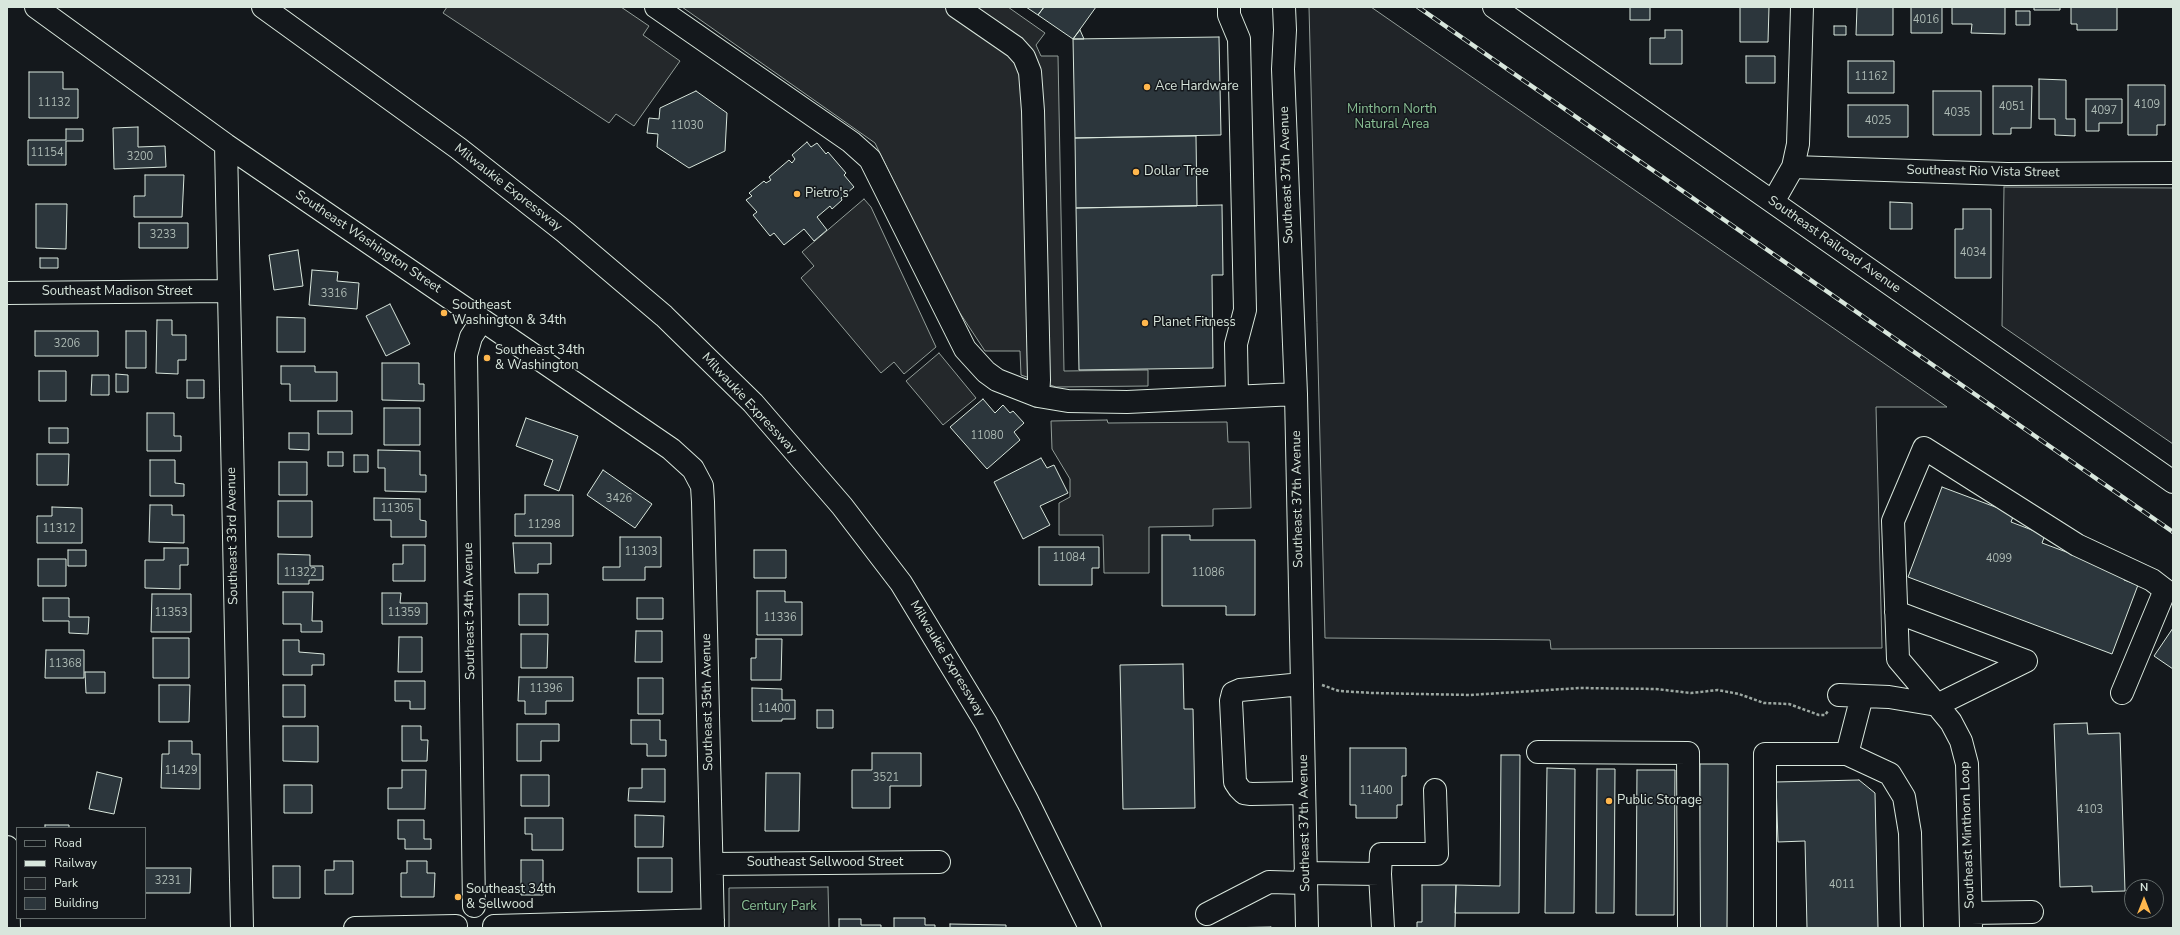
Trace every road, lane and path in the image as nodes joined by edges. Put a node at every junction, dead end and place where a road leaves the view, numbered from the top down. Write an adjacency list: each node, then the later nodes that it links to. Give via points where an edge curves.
1 (36, 7): 11 (main road, Southeast Washington Street)
2 (263, 7): 48 (main road, Milwaukie Expressway, via 458,148 565,232 664,316 753,403 842,506 901,583 986,723)
3 (656, 7): 19 (main road, via 850,142 870,159 965,349 997,380)
4 (957, 7): 19 (main road, via 1015,47 1024,57 1030,72 1033,111)
5 (1229, 7): 20 (main road, via 1229,15 1239,39 1244,310 1236,344)
6 (1272, 7): 10 (main road, Southeast 37th Avenue, via 1273,32)
7 (1284, 7): 10 (main road, Southeast 37th Avenue)
8 (1494, 7): 14 (main road, Southeast Railroad Avenue)
9 (1802, 7): 12 (main road, via 1798,144)
10 (1283, 70): 18 (main road, Southeast 37th Avenue)
11 (226, 145): 15 (main road, Southeast 33rd Avenue); 17 (main road, Southeast Washington Street)
12 (1793, 167): 13 (main road, Southeast Rio Vista Street, via 2007,174); 14 (main road)
13 (2173, 173)
14 (1773, 202): 22 (main road, Southeast Railroad Avenue)
15 (227, 291): 16 (main road, Southeast Madison Street); 46 (main road, Southeast 33rd Avenue)
16 (7, 292)
17 (482, 320): 21 (main road, Southeast Washington Street, via 671,449 687,462); 38 (main road, Southeast 34th Avenue, via 471,337 466,355)
18 (1296, 394): 20 (main road); 24 (main road, Southeast 37th Avenue)
19 (1038, 396): 20 (main road, via 1127,402)
20 (1237, 396)
21 (699, 477): 35 (main road, Southeast 35th Avenue, via 702,486 704,528)
22 (2173, 482)
23 (1896, 612): 25 (main road, Southeast Minthorn Loop, via 1893,521 1924,448 2077,545 2152,580 2165,590); 28 (main road, Southeast Minthorn Loop, via 1898,659); 28 (main road, via 2026,661)
24 (1302, 684): 26 (path, via 1319,684 1339,691 1470,695 1580,688 1656,689 1691,693 1718,690 1764,703 1789,704 1819,715 1825,715); 32 (main road, Southeast 37th Avenue); 32 (main road, via 1240,690 1233,693 1231,702 1235,782 1239,788 1244,793 1251,794)
25 (2122, 693)
26 (1839, 695): 27 (main road)
27 (1862, 696): 28 (main road, via 1889,697); 30 (main road)
28 (1937, 705): 41 (main road, Southeast Minthorn Loop, via 1951,722 1961,741 1967,764)
29 (1538, 752): 51 (main road, via 1688,753)
30 (1847, 754): 52 (main road, via 1765,754); 53 (main road, via 1890,774 1904,796 1910,833)
31 (1435, 790): 36 (main road, via 1437,854 1381,854)
32 (1304, 793): 37 (main road, Southeast 37th Avenue)
33 (7, 847): 45 (main road)
34 (939, 862): 35 (main road, Southeast Sellwood Street)
35 (712, 864): 42 (main road, Southeast 35th Avenue)
36 (1380, 874): 37 (main road); 50 (main road)
37 (1306, 878): 40 (main road, via 1269,882); 49 (main road, Southeast 37th Avenue)
38 (474, 906): 43 (main road, via 462,911 457,918); 44 (main road, via 488,912)
39 (2032, 912): 41 (main road)
40 (1207, 914)
41 (1971, 920)
42 (713, 924): 44 (main road)
43 (456, 927): 47 (main road)
44 (494, 927)
45 (9, 928)
46 (242, 928)
47 (355, 928)
48 (1090, 928)
49 (1307, 928)
50 (1383, 928)
51 (1689, 928)
52 (1765, 928)
53 (1912, 928)

